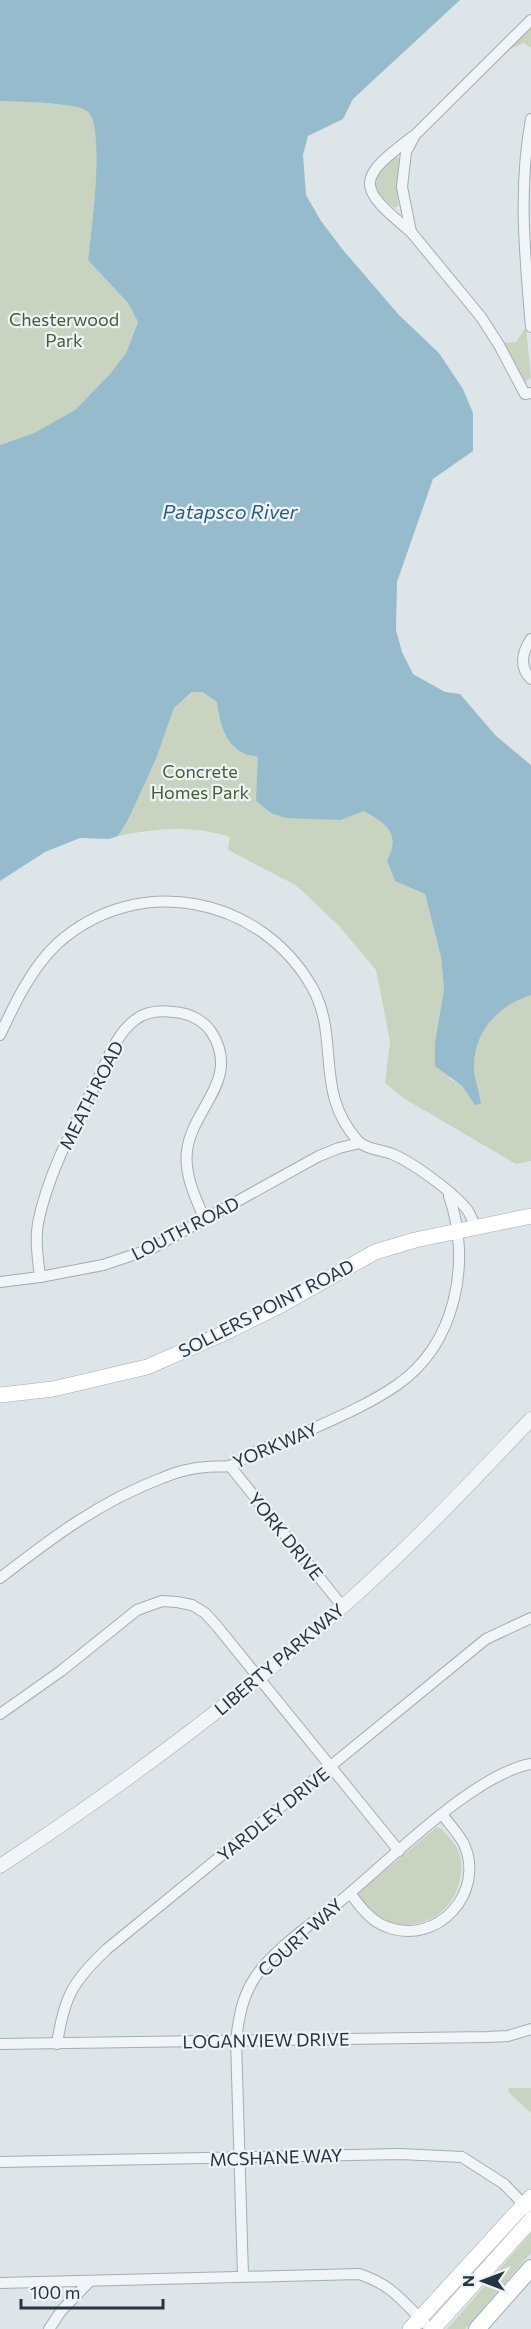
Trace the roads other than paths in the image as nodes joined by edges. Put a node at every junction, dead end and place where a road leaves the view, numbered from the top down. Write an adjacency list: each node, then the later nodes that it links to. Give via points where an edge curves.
1 (531, 20): 3 (street)
2 (531, 119): 5 (street, via 524,195)
3 (415, 135): 4 (street, via 406,152 402,188); 4 (street, via 381,161 369,181 378,203)
4 (411, 232): 6 (street, via 481,317 525,394)
5 (531, 327)
6 (531, 393)
7 (531, 639): 8 (street, via 523,663)
8 (531, 679)
9 (0, 1035): 10 (street, via 45,958 95,918 153,902 178,902 224,911 274,941 289,955 313,990 324,1022 334,1101)
10 (360, 1143): 11 (street, via 414,1165); 13 (street, LOUTH ROAD, via 319,1156)
11 (448, 1193): 14 (street, via 467,1210); 15 (street, YORKWAY)
12 (531, 1216): 14 (main road, SOLLERS POINT ROAD)
13 (205, 1220): 16 (street, LOUTH ROAD, via 152,1249); 16 (street, MEATH ROAD, via 190,1183 187,1150 220,1076 219,1052 211,1031 192,1017 169,1011 145,1014 128,1026 112,1050 55,1168 38,1226)
14 (476, 1227): 15 (main road, SOLLERS POINT ROAD)
15 (456, 1231): 18 (main road, SOLLERS POINT ROAD, via 375,1252 270,1310 147,1367 53,1389); 20 (street, YORKWAY, via 459,1257 451,1312 433,1348 413,1372 378,1397)
16 (40, 1277): 17 (street, LOUTH ROAD)
17 (0, 1282)
18 (0, 1395)
19 (531, 1419): 22 (street, LIBERTY PARKWAY)
20 (230, 1466): 21 (street, YORKWAY, via 173,1474 117,1498 84,1515); 22 (street, YORK DRIVE)
21 (0, 1578)
22 (343, 1607): 24 (street, LIBERTY PARKWAY)
23 (531, 1618): 27 (street, YARDLEY DRIVE, via 486,1639)
24 (259, 1679): 25 (street, via 205,1614 192,1605 162,1602 137,1610); 27 (street); 30 (street, LIBERTY PARKWAY)
25 (0, 1714)
26 (531, 1764): 28 (street, COURT WAY, via 488,1781)
27 (331, 1766): 29 (street); 35 (street, YARDLEY DRIVE, via 89,1966 62,2010)
28 (442, 1814): 29 (street, COURT WAY); 31 (street, via 464,1845 468,1865 464,1898 448,1916 418,1929 394,1929 366,1913)
29 (399, 1851): 31 (street, COURT WAY)
30 (0, 1866)
31 (350, 1893): 33 (street, COURT WAY, via 268,1961 256,1976 239,2012)
32 (531, 2029): 33 (street, LOGANVIEW DRIVE, via 487,2037)
33 (236, 2040): 35 (street, LOGANVIEW DRIVE); 36 (street, COURT WAY)
34 (0, 2044): 35 (street, LOGANVIEW DRIVE)
35 (57, 2044)
36 (238, 2159): 37 (street, MCSHANE WAY); 38 (street, MCSHANE WAY, via 400,2154 462,2157); 41 (street, COURT WAY)
37 (0, 2162)
38 (528, 2205): 44 (main road)
39 (531, 2220): 46 (main road)
40 (531, 2268): 47 (main road)
41 (243, 2276): 42 (street); 44 (street, via 359,2274 401,2296)
42 (89, 2282): 43 (street); 45 (street)
43 (0, 2283)
44 (415, 2324): 46 (street)
45 (49, 2329)
46 (432, 2329)
47 (477, 2329)

